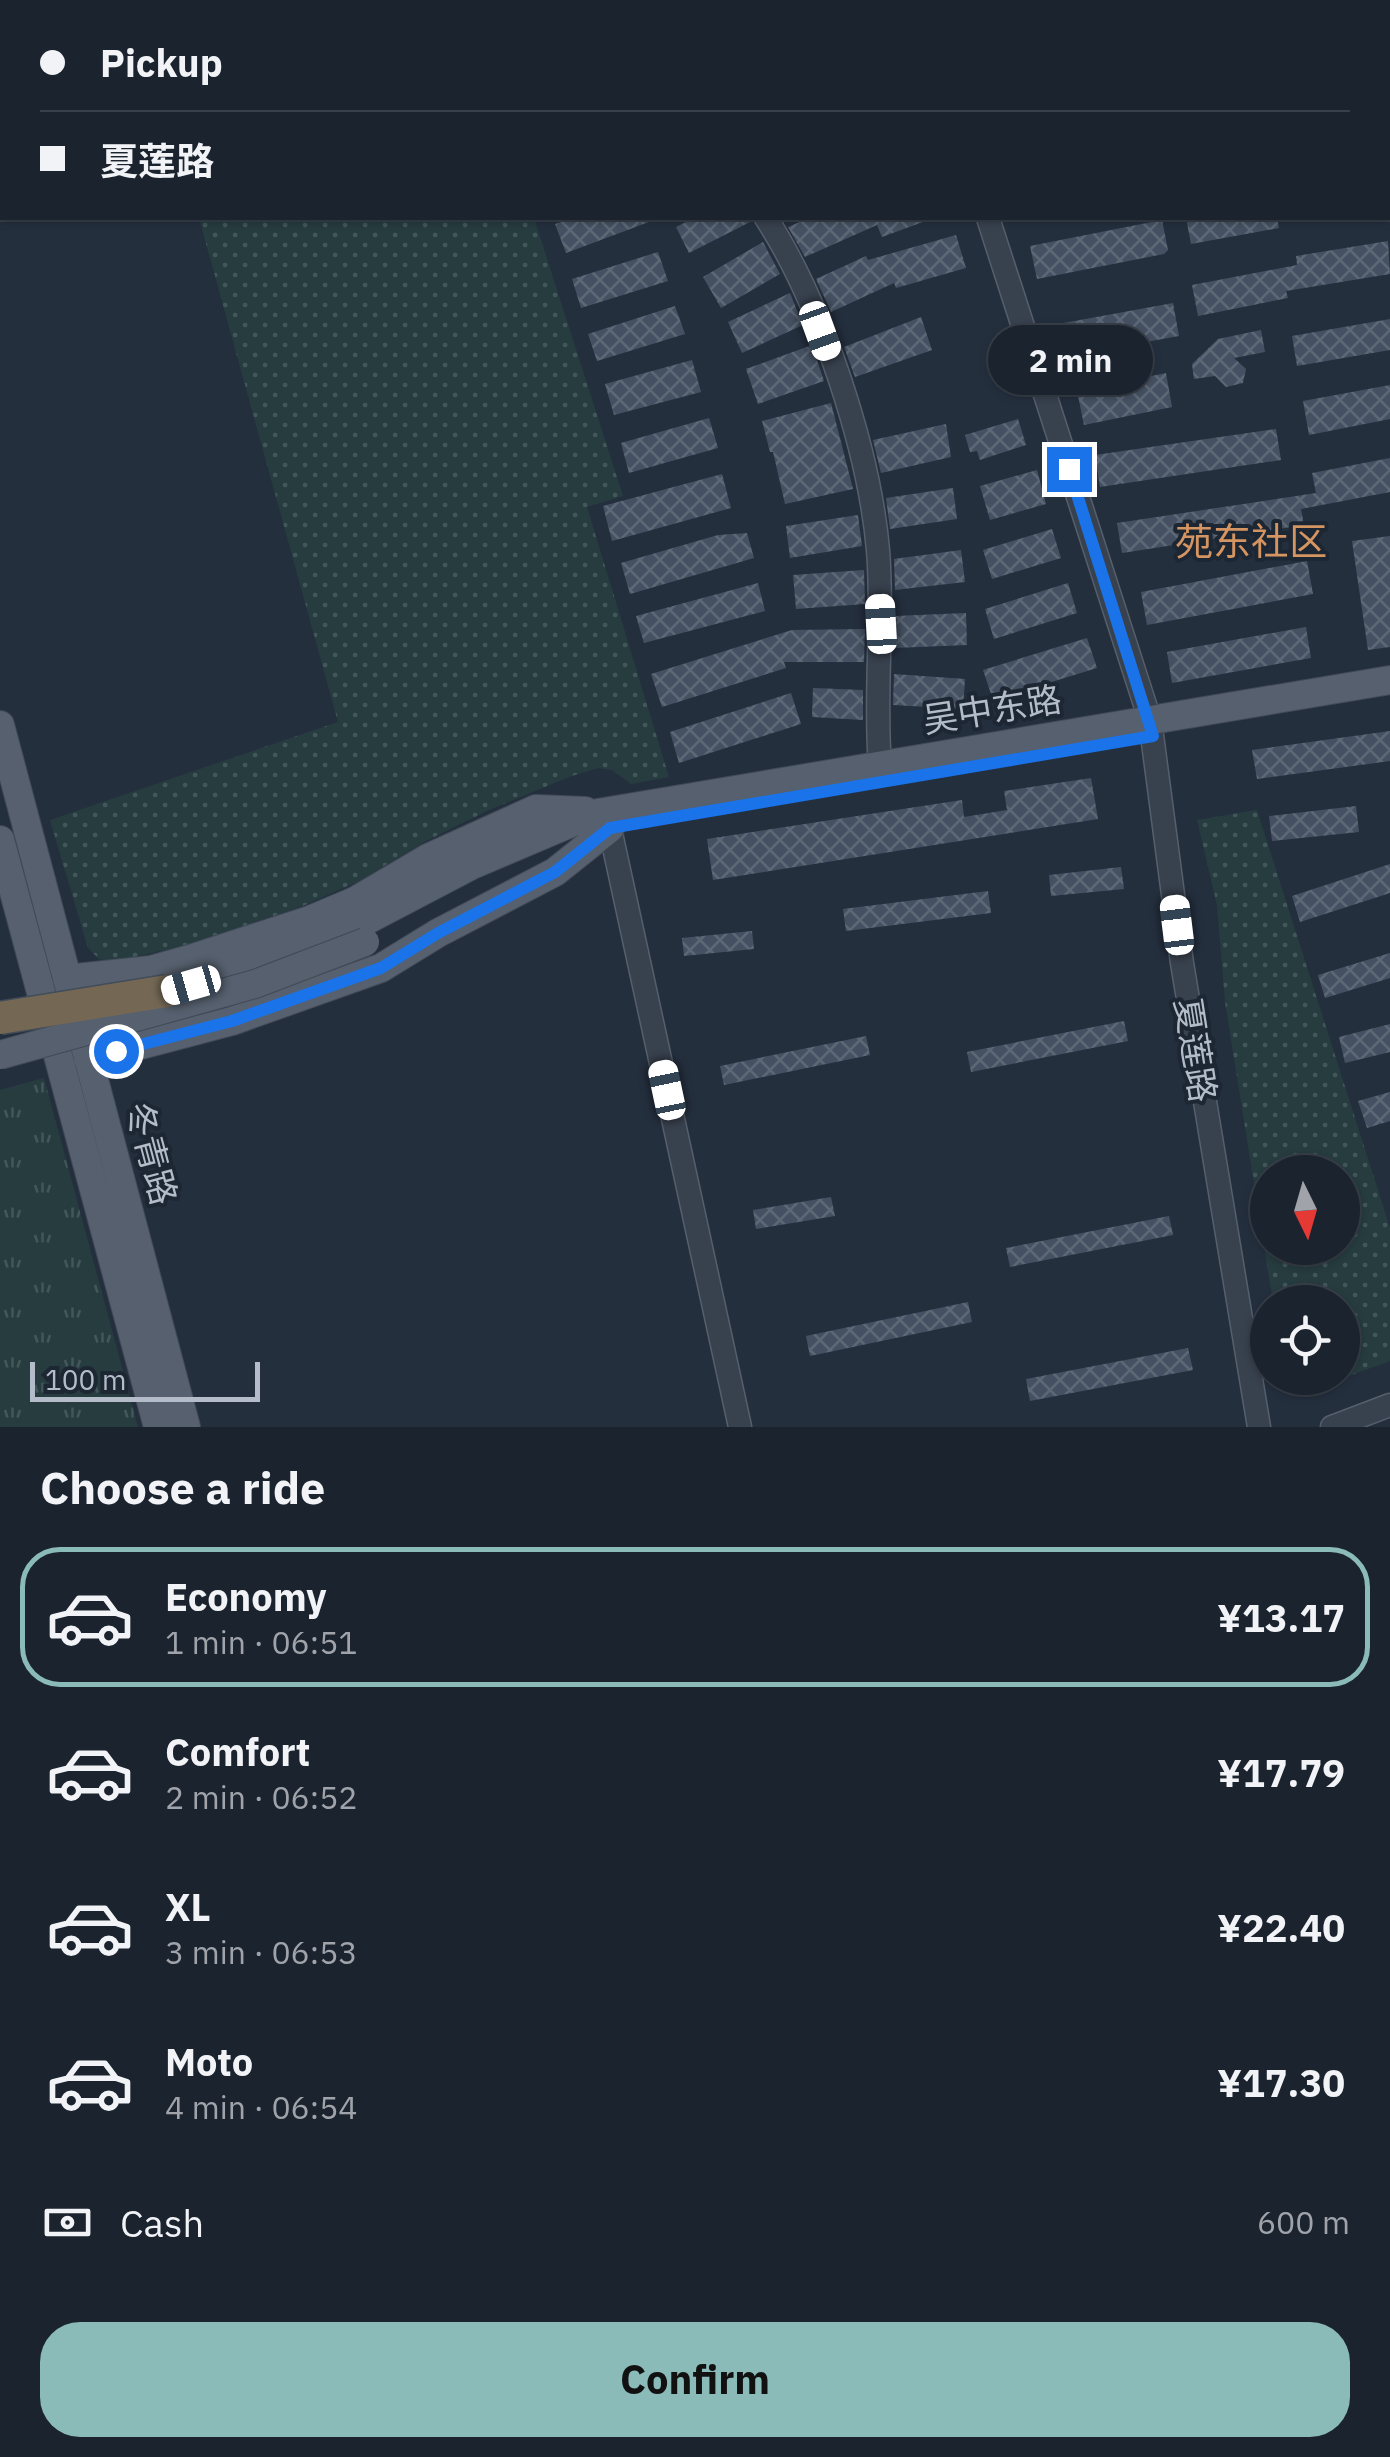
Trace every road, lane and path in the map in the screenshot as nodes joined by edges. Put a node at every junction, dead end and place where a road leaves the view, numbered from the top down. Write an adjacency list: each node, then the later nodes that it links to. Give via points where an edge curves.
1 (767, 220): 7 (street, via 815,317 865,464 878,548)
2 (989, 220): 6 (street, 夏莲路)
3 (1390, 680): 6 (main road, 吴中东路)
4 (1390, 698): 6 (main road, 吴中东路)
5 (0, 725): 11 (main road, 冬青路)
6 (1152, 728): 7 (main road, 吴中东路); 8 (main road, 吴中东路); 21 (street, 夏莲路, via 1182,963)
7 (880, 765): 8 (main road, 吴中东路)
8 (608, 820): 10 (main road); 11 (main road, via 536,809 310,920 151,970); 16 (main road, via 555,872 381,968 232,1021); 20 (street)
9 (0, 840): 18 (main road, 冬青路)
10 (362, 935): 12 (main road); 15 (main road, bridge, via 256,984)
11 (68, 979): 16 (main road, 冬青路)
12 (168, 991): 13 (highway, bridge); 14 (main road, bridge)
13 (0, 1018)
14 (0, 1035)
15 (0, 1055)
16 (88, 1059): 19 (main road, 冬青路)
17 (1390, 1405): 22 (street)
18 (158, 1427)
19 (186, 1427)
20 (740, 1427)
21 (1259, 1427)
22 (1332, 1427)

